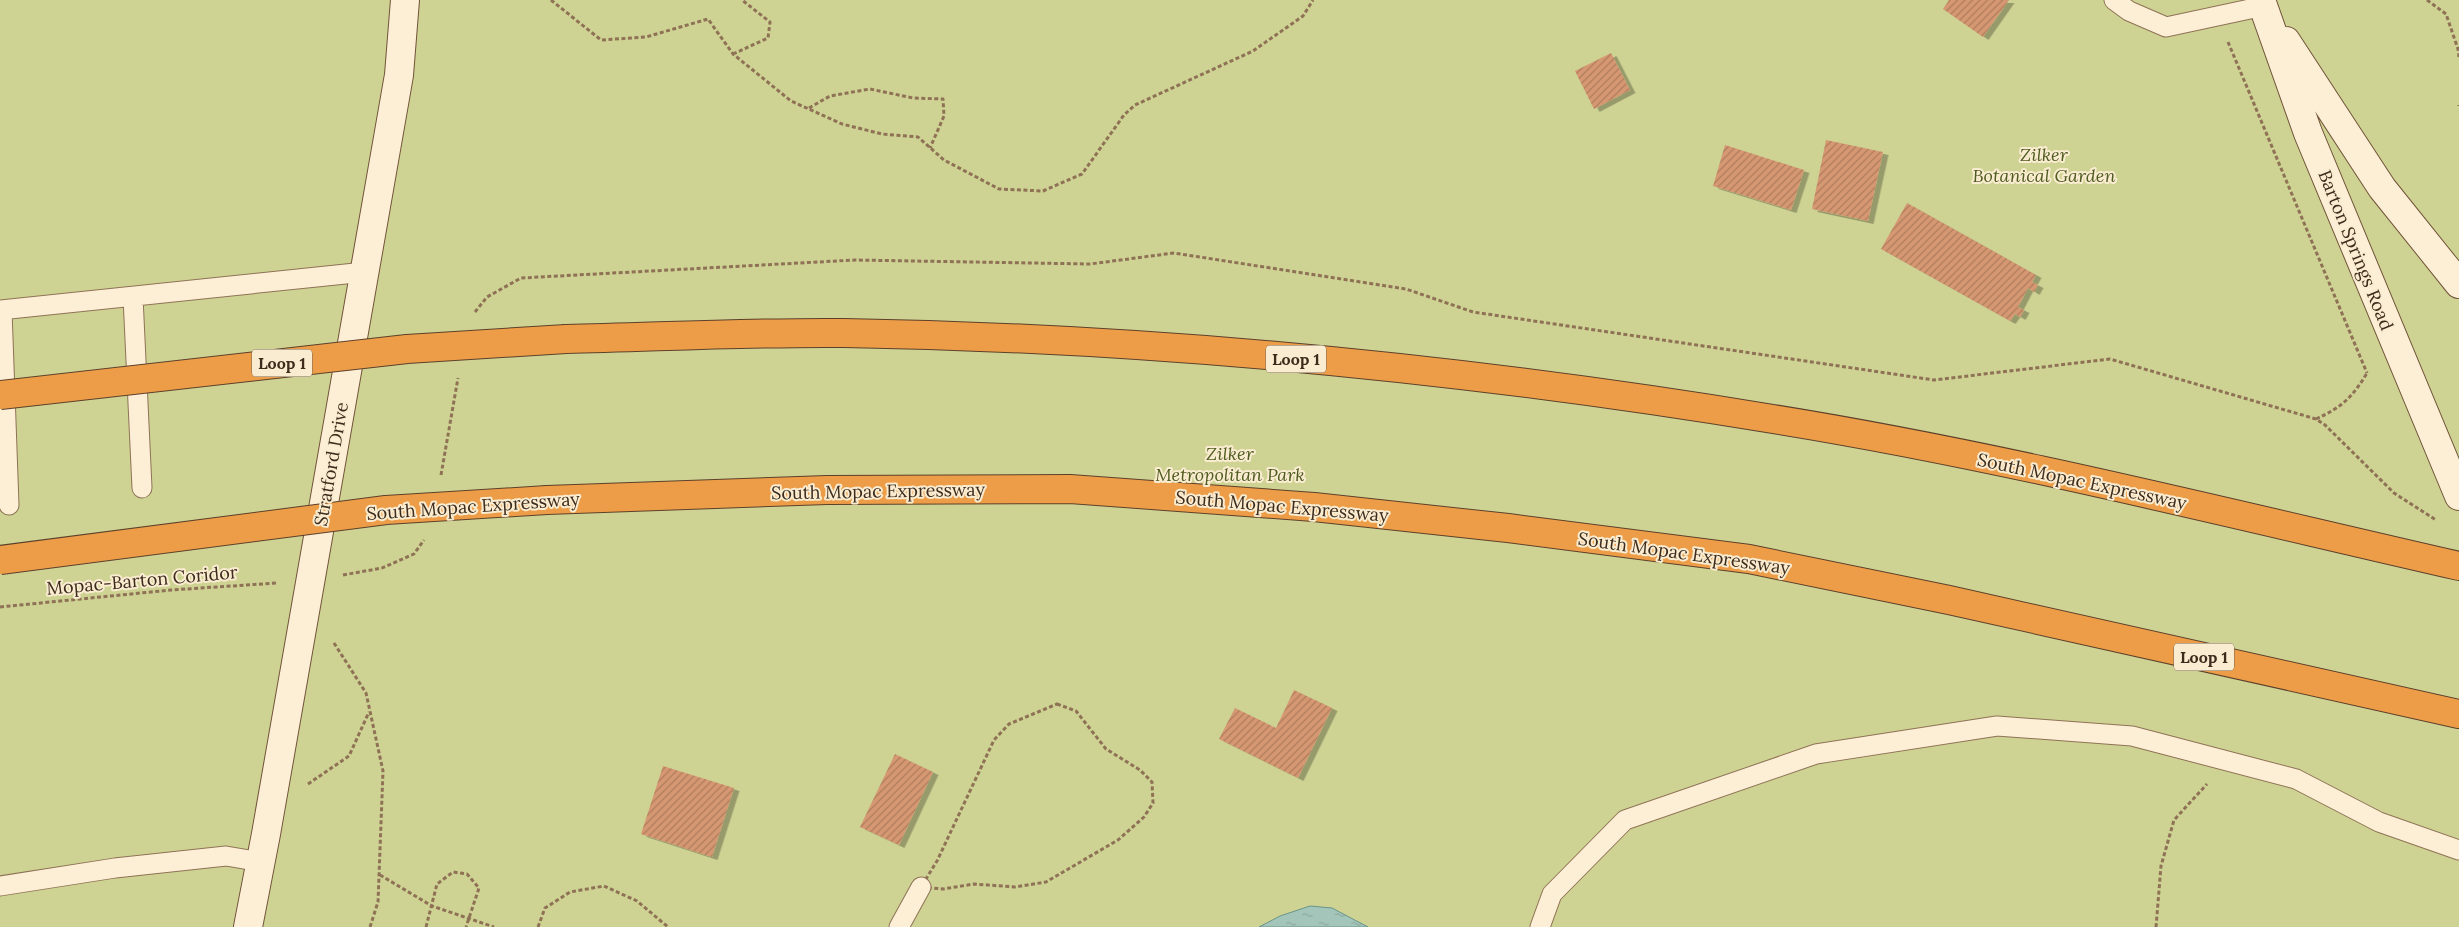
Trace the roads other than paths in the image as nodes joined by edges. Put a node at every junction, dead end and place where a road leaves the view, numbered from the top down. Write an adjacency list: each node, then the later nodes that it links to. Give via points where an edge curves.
1 (405, 0): 4 (street, Stratford Drive, via 399,75)
2 (2114, 0): 3 (lane, via 2129,11 2166,27)
3 (2263, 3): 5 (street, via 2382,188); 10 (street, Barton Springs Road, via 2308,132)
4 (365, 272): 6 (lane); 16 (street, Stratford Drive)
5 (2459, 284)
6 (133, 296): 7 (lane); 9 (lane)
7 (1, 310): 11 (lane)
8 (0, 395): 13 (highway, South Mopac Expressway / Loop 1, bridge, via 406,349 566,339 852,334 1081,342 1331,362 1596,392 1776,419 2020,466)
9 (142, 488)
10 (2458, 492)
11 (9, 504)
12 (0, 560): 14 (highway, South Mopac Expressway / Loop 1, bridge, via 386,510 547,500 827,490 1070,489 1314,507 1749,559 1949,600)
13 (2459, 566)
14 (2459, 714)
15 (2459, 850): 21 (lane, via 2379,822 2296,779 2132,736 1997,726 1816,754 1625,820 1552,894)
16 (260, 862): 17 (lane, via 226,856 115,868); 19 (street, Stratford Drive)
17 (0, 886)
18 (921, 887): 20 (lane)
19 (248, 927)
20 (899, 927)
21 (1540, 927)

